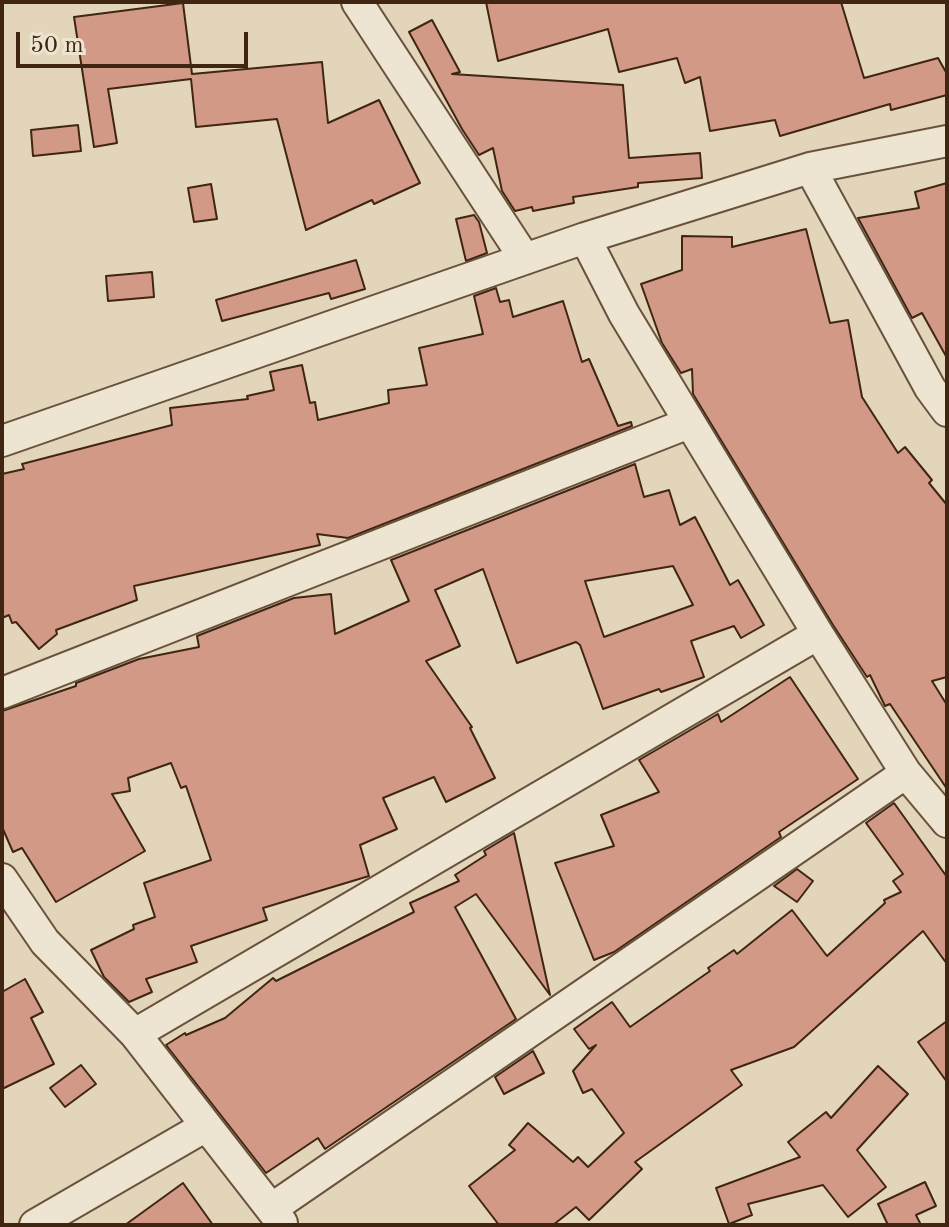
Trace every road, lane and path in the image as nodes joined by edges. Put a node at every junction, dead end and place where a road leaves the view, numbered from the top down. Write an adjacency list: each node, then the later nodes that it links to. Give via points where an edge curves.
1 (357, 2): 5 (street)
2 (947, 141): 3 (street)
3 (810, 168): 4 (street); 6 (street)
4 (585, 238): 5 (street); 7 (street)
5 (525, 259): 8 (street)
6 (947, 411)
7 (689, 423): 9 (street); 10 (street)
8 (2, 441)
9 (818, 634): 11 (street); 14 (street)
10 (2, 693)
11 (906, 773): 12 (street); 16 (street)
12 (947, 822)
13 (2, 879): 14 (street, via 45,942)
14 (135, 1034): 15 (street)
15 (206, 1126): 16 (street); 17 (street)
16 (277, 1217)
17 (35, 1225)

